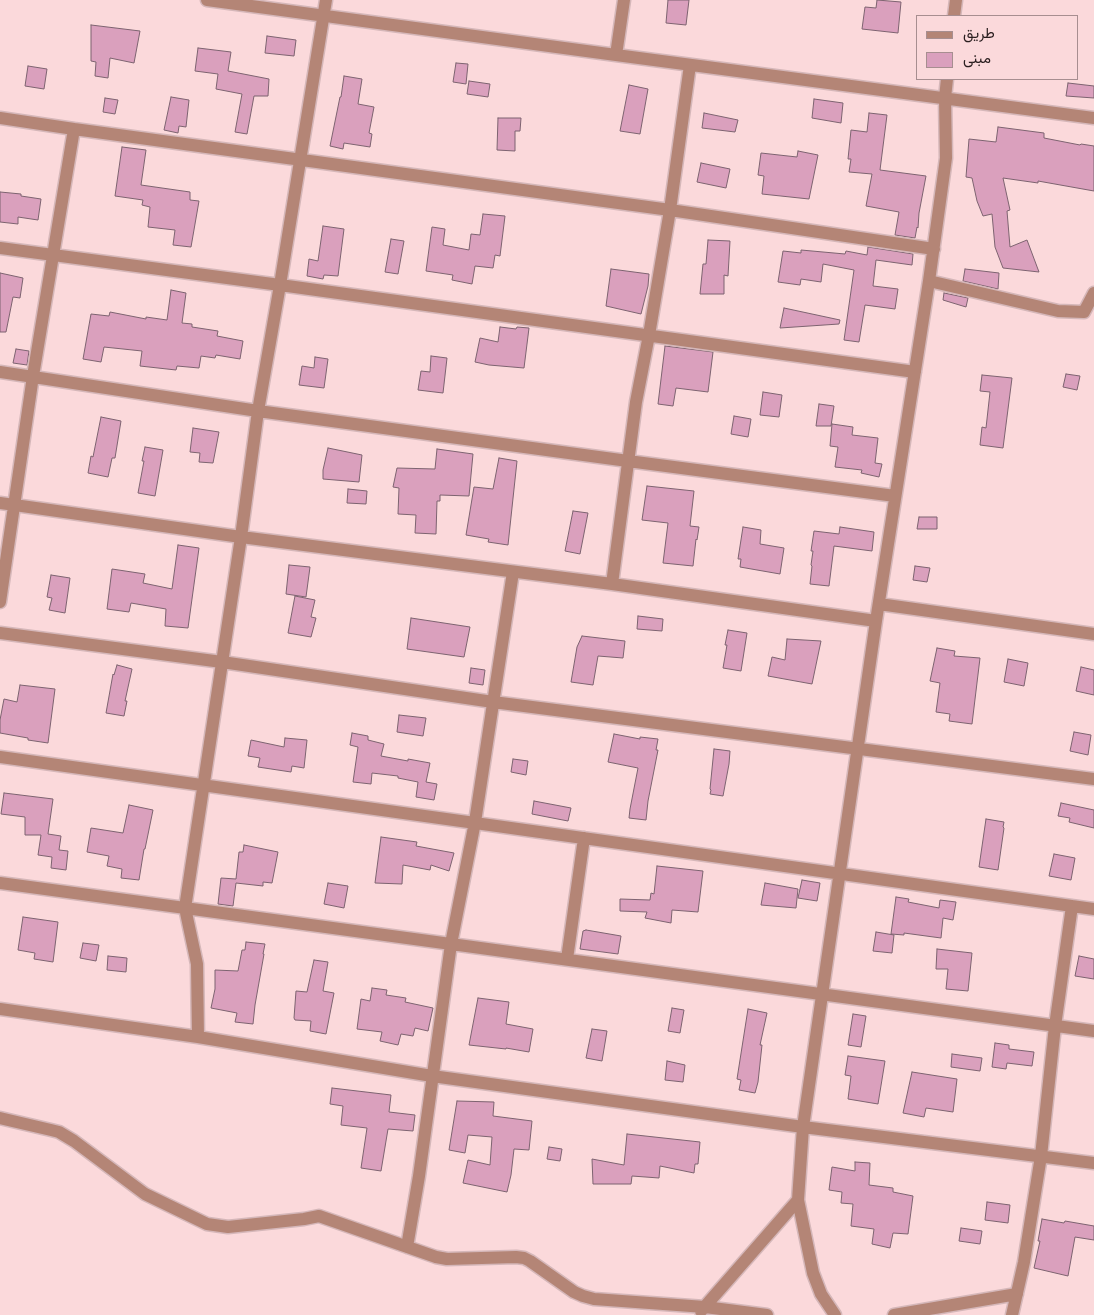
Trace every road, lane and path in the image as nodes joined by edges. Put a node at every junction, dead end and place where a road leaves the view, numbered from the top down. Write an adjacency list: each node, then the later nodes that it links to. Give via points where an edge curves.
1 (207, 0): 6 (street)
2 (326, 0): 6 (street)
3 (624, 0): 7 (street)
4 (956, 0): 5 (street)
5 (954, 15)
6 (324, 16): 7 (street); 14 (street)
7 (616, 55): 8 (street)
8 (690, 65): 10 (street); 15 (street)
9 (948, 80): 10 (street)
10 (946, 98): 12 (street); 17 (street, via 946,158)
11 (0, 118): 13 (street)
12 (1094, 118)
13 (74, 129): 14 (street); 18 (street)
14 (300, 160): 15 (street); 20 (street)
15 (670, 210): 17 (street); 22 (street)
16 (0, 248): 18 (street)
17 (934, 249): 19 (street)
18 (53, 254): 20 (street); 25 (street)
19 (929, 281): 21 (street, via 1058,312 1084,312); 24 (street)
20 (280, 285): 22 (street); 26 (street)
21 (1094, 293)
22 (649, 335): 24 (street); 27 (street)
23 (0, 372): 25 (street)
24 (915, 372): 28 (street)
25 (33, 376): 26 (street); 30 (street)
26 (258, 410): 27 (street); 31 (street)
27 (628, 461): 28 (street); 33 (street)
28 (895, 496): 35 (street)
29 (0, 504): 30 (street)
30 (13, 505): 31 (street); 34 (street)
31 (241, 537): 32 (street); 39 (street)
32 (513, 572): 33 (street); 40 (street)
33 (612, 584): 36 (street)
34 (0, 602)
35 (879, 604): 36 (street); 38 (street)
36 (876, 621): 41 (street)
37 (0, 633): 39 (street)
38 (1094, 634)
39 (222, 662): 40 (street); 44 (street)
40 (493, 702): 41 (street); 45 (street)
41 (859, 748): 43 (street); 47 (street)
42 (0, 757): 44 (street)
43 (1094, 779)
44 (203, 786): 45 (street); 50 (street)
45 (475, 822): 46 (street); 52 (street)
46 (584, 838): 47 (street); 53 (street)
47 (839, 873): 49 (street); 54 (street)
48 (0, 882): 50 (street)
49 (1072, 906): 51 (street); 56 (street)
50 (185, 908): 52 (street); 58 (street, via 197,964)
51 (1094, 908)
52 (451, 944): 53 (street); 59 (street)
53 (567, 960): 54 (street)
54 (823, 994): 56 (street); 61 (street)
55 (0, 1010): 58 (street)
56 (1055, 1026): 57 (street); 62 (street)
57 (1094, 1031)
58 (198, 1037): 59 (street)
59 (432, 1076): 61 (street); 65 (street)
60 (0, 1118): 65 (street, via 59,1132 145,1194 207,1224 228,1227 318,1216)
61 (803, 1127): 62 (street); 64 (street)
62 (1041, 1156): 63 (street); 66 (street)
63 (1094, 1163)
64 (798, 1200): 67 (street); 69 (street, via 813,1273 821,1294)
65 (407, 1247): 67 (street, via 447,1259 524,1258 588,1298)
66 (1017, 1294): 70 (street); 71 (street)
67 (701, 1311): 68 (street)
68 (767, 1315)
69 (835, 1315)
70 (894, 1315)
71 (1012, 1315)

